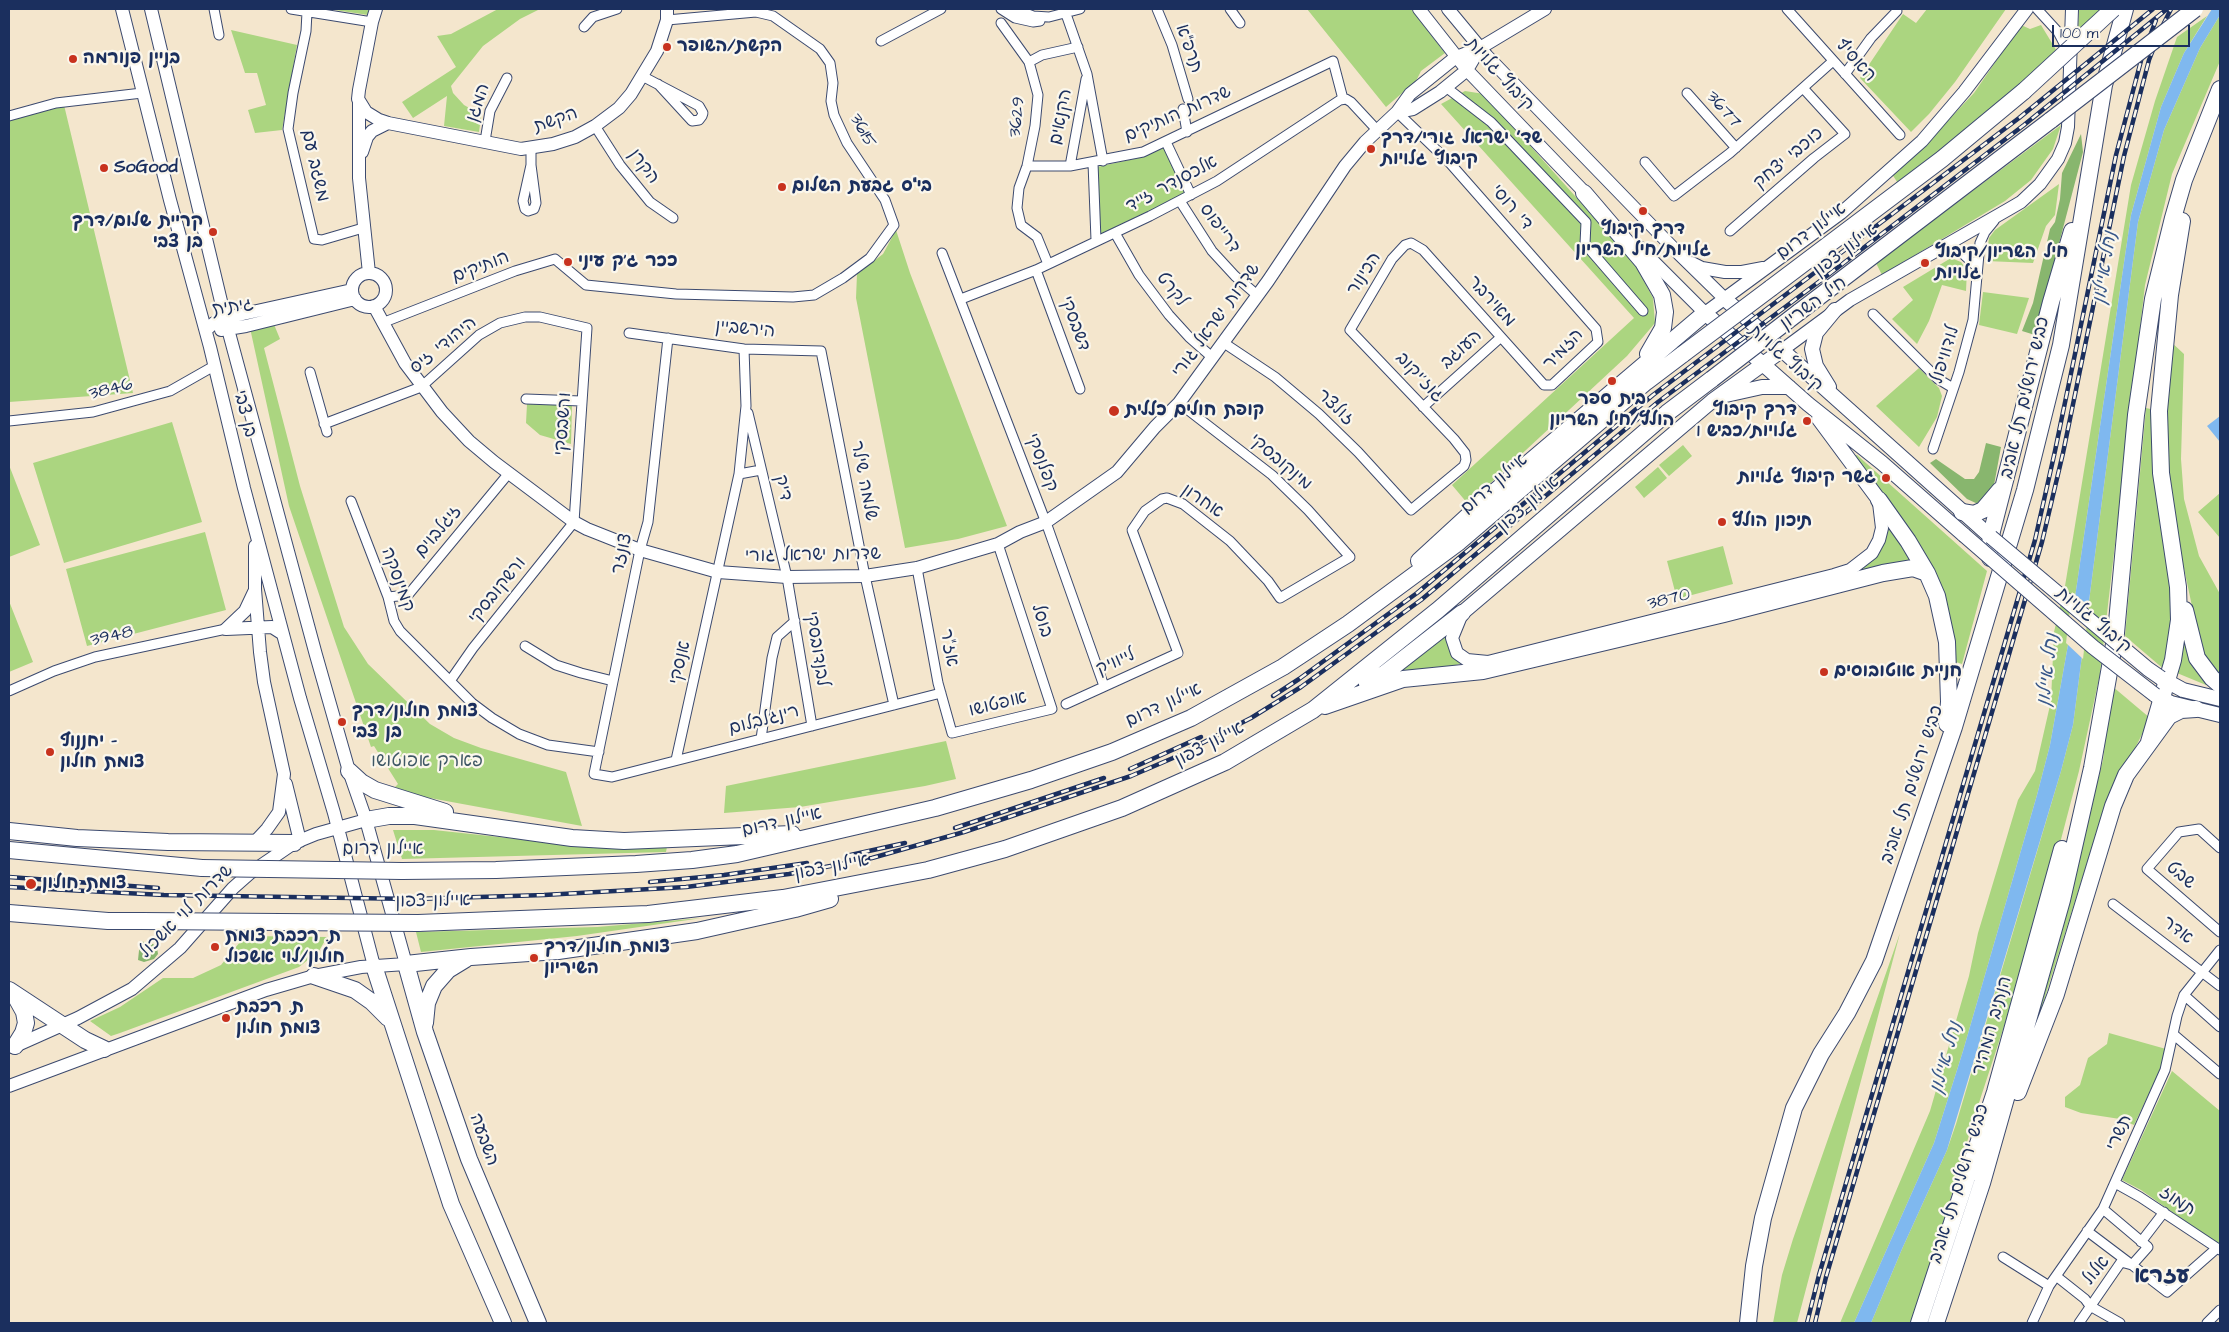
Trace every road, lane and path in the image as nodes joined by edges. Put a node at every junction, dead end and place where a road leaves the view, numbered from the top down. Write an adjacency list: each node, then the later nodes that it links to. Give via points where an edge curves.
1 (122, 9): 50 (main road, בן צבי)
2 (151, 9): 105 (main road, בן צבי)
3 (214, 9): 32 (street)
4 (292, 9): 23 (street)
5 (376, 9): 28 (main road)
6 (617, 9): 31 (street, via 593,17)
7 (941, 9): 33 (street)
8 (1001, 9): 27 (street, via 1015,18 1033,22)
9 (1015, 9): 27 (street, via 1033,16)
10 (1080, 9): 26 (street)
11 (1157, 9): 53 (street, תרפ"א)
12 (1230, 9): 30 (street)
13 (1419, 9): 37 (main road, קיבוץ גלויות)
14 (1448, 9): 35 (main road, קיבוץ גלויות)
15 (1545, 9): 35 (main road)
16 (1787, 9): 38 (street, האסיף)
17 (2027, 9): 90 (main road, via 1922,141 1841,213)
18 (2037, 9): 36 (street, via 2058,32)
19 (2072, 9): 36 (main road, חיל השריון)
20 (2113, 9): 159 (highway, איילון דרום, bridge, via 2024,91 1942,158 1646,382 1459,542)
21 (2125, 9): 75 (highway, כביש ירושלים תל אביב, via 2104,85)
22 (2195, 9): 182 (highway, איילון צפון, bridge, via 1667,413 1438,610)
23 (307, 12): 28 (street); 81 (street, משגב עם, via 288,129 314,239 322,240)
24 (1897, 12): 42 (street, via 1871,38)
25 (667, 14): 43 (main road, הקשת, via 657,51); 94 (street, 3615, via 756,12 773,16 820,49 830,63 834,115 847,143 885,200 894,225 870,258 814,295 676,294)
26 (1066, 14): 27 (street); 34 (street, הקנאים)
27 (1050, 17)
28 (372, 22): 52 (main road)
29 (1001, 22): 39 (street, 3629)
30 (1240, 23)
31 (584, 27)
32 (219, 35)
33 (881, 41)
34 (1078, 46): 39 (street, via 1042,55); 41 (street, הקנאים)
35 (1480, 48): 37 (main road, שדרות ישראל גורי); 40 (main road, שדרות ישראל גורי); 88 (main road, קיבוץ גלויות)
36 (2070, 55): 79 (main road, חיל השריון, via 2065,143 2040,184)
37 (1456, 57): 40 (main road, קיבוץ גלויות); 56 (main road, שדרות ישראל גורי, via 1410,94)
38 (1834, 61): 42 (street, האסיף); 46 (street)
39 (1029, 62): 73 (street, 3629, via 1038,95)
40 (1467, 70): 48 (main road, שדרות ישראל גורי); 49 (main road, קיבוץ גלויות)
41 (1087, 74): 69 (street, הקנאים); 74 (street, הקנאים)
42 (1845, 74): 63 (street, האסיף)
43 (642, 76): 45 (street); 59 (main road, הקשת, via 619,108)
44 (507, 78): 64 (street, המגן, via 490,111)
45 (658, 84): 45 (street, via 692,121 699,120 703,113 699,106)
46 (1803, 88): 67 (street); 82 (street, כוכבי יצחק, via 1845,134)
47 (2220, 89): 62 (highway, כביש ירושלים תל אביב)
48 (1443, 90): 49 (main road, via 1463,84); 56 (main road, שדרות ישראל גורי, via 1413,109); 101 (street, via 1491,122 1586,222 1584,244)
49 (1488, 92): 76 (main road, קיבוץ גלויות)
50 (142, 93): 57 (street, via 56,103); 109 (main road, בן צבי)
51 (1687, 94): 67 (street, 3677)
52 (358, 99): 58 (main road, הקשת, via 366,112); 68 (main road)
53 (1188, 99)
54 (1343, 99): 60 (street, via 1351,102); 61 (street, שדרות הותיקים, via 1334,61); 77 (street, אלכסנדר זייד)
55 (1183, 109): 61 (street)
56 (1397, 112): 60 (main road, שדרות ישראל גורי); 108 (street, די רוסי, via 1449,162)
57 (9, 116)
58 (388, 122): 64 (main road, הקשת); 68 (main road, via 367,137)
59 (595, 126): 66 (main road, הקשת, via 575,137); 80 (street, הקרן, via 620,165 650,202)
60 (1378, 130): 96 (main road, שדרות ישראל גורי, via 1345,166)
61 (1187, 132): 65 (street, שדרות הותיקים)
62 (2203, 133): 157 (highway, via 2182,220 2170,295 2159,411 2161,473); 190 (highway, כביש ירושלים תל אביב, via 2184,180 2153,299 2136,415 2116,633)
63 (1900, 135)
64 (485, 140): 66 (main road, הקשת, via 522,149)
65 (1166, 142): 69 (street, שדרות הותיקים, via 1143,152); 77 (street)
66 (531, 148): 72 (street)
67 (1736, 148): 70 (street, via 1674,196)
68 (360, 161): 81 (main road)
69 (1103, 161): 71 (street, שדרות הותיקים)
70 (1645, 162)
71 (1093, 163): 74 (street, שדרות הותיקים); 84 (street)
72 (531, 165)
73 (1027, 166): 74 (street, שדרות הותיקים); 89 (street, 3629, via 1019,188 1017,208 1021,225 1037,237)
74 (1070, 166)
75 (2090, 171): 141 (highway, via 2050,302); 194 (highway, כביש ירושלים תל אביב, via 2061,345 2025,490)
76 (1584, 193): 102 (main road, קיבוץ גלויות); 120 (highway, via 1643,262 1662,295 1665,312 1660,335)
77 (1191, 195): 78 (street, אלכסנדר זייד)
78 (1180, 201): 83 (street, אלכסנדר זייד); 96 (street, דרייפוס, via 1212,251)
79 (2006, 211): 86 (main road, חיל השריון); 91 (street, לודוויפול, via 1985,232)
80 (673, 218)
81 (363, 228): 93 (main road)
82 (1730, 232)
83 (1115, 233): 84 (street, אלכסנדר זייד); 117 (street, לקרט, via 1138,275 1169,315)
84 (1096, 240): 89 (street, אלכסנדר זייד)
85 (1411, 243): 106 (street, הכינור, via 1392,259); 112 (street, מאירבר, via 1423,250)
86 (1938, 249): 91 (street, via 1963,254); 100 (main road, חיל השריון)
87 (942, 253): 97 (street, קפלנסקי)
88 (1679, 254): 90 (main road, via 1696,265 1716,271 1750,271); 98 (main road, קיבוץ גלויות)
89 (1048, 264): 92 (street, אלכסנדר זייד)
90 (1772, 265): 98 (main road)
91 (1977, 267): 125 (street, לודוויפול, via 1973,320)
92 (1036, 270): 97 (street, אלכסנדר זייד); 126 (street, דשבסקי)
93 (369, 273): 95 (main road, via 356,280); 99 (main road, via 383,280 386,290 383,300)
94 (586, 285): 104 (street, הותיקים, via 555,259)
95 (354, 294): 99 (main road, via 363,306); 105 (main road, גיתית)
96 (1257, 295): 113 (main road, שדרות ישראל גורי)
97 (961, 299): 146 (street, קפלנסקי)
98 (1725, 299): 102 (main road); 116 (main road, קיבוץ גלויות)
99 (374, 306): 104 (main road, שדרות ישראל גורי)
100 (1835, 310): 116 (main road, חיל השריון); 134 (main road, via 1816,333 1812,356 1828,386)
101 (1643, 311)
102 (1705, 313): 118 (main road, קיבוץ גלויות); 120 (highway)
103 (1873, 314): 125 (street, via 1938,379)
104 (382, 323): 123 (main road, שדרות ישראל גורי)
105 (227, 324): 109 (main road, גיתית); 191 (main road, בן צבי)
106 (1350, 327): 133 (street, גוז'יקוב, via 1352,333)
107 (586, 328): 123 (street, היהודי זיס, via 540,317 500,323 479,335); 128 (street, ורשבסקי)
108 (1596, 329): 122 (street, הזמיר, via 1598,342 1552,385)
109 (206, 330): 119 (main road, בן צבי)
110 (630, 334): 111 (street)
111 (668, 338): 114 (street, הירשביין); 150 (street, צונזר, via 648,522)
112 (1500, 338): 122 (street, מאירבר); 133 (street, העוגב)
113 (1224, 343): 117 (main road, שדרות ישראל גורי); 137 (street, זולצר, via 1275,377 1319,414 1411,510 1464,466)
114 (744, 348): 115 (street, הירשביין); 132 (street, דיק)
115 (821, 351): 155 (street, שלמה שילר)
116 (1782, 351): 118 (main road, חיל השריון); 134 (main road, קיבוץ גלויות)
117 (1213, 358): 130 (main road, שדרות ישראל גורי)
118 (1763, 365): 124 (main road, קיבוץ גלויות); 129 (main road, חיל השריון)
119 (214, 366): 135 (street, 3846, via 170,391 93,412); 147 (main road, בן צבי)
120 (1636, 371): 159 (highway, via 1445,535)
121 (310, 372): 123 (street, היהודי זיס, via 326,428)
122 (1544, 385)
123 (422, 387): 139 (main road, שדרות ישראל גורי, via 469,441)
124 (1789, 387): 129 (main road, via 1762,387); 131 (main road, קיבוץ גלויות)
125 (1953, 388): 136 (street, לודוויפול)
126 (1080, 390)
127 (526, 399): 128 (street)
128 (581, 401): 145 (street, ורשבסקי)
129 (1712, 401): 162 (main road, חיל השריון)
130 (1179, 403): 146 (main road, שדרות ישראל גורי, via 1117,472); 161 (street, מינקובסקי, via 1272,475 1350,557)
131 (1808, 404): 142 (main road); 151 (main road, קיבוץ גלויות, bridge, via 1882,463)
132 (746, 406): 138 (street, דיק); 140 (street, דיק)
133 (1423, 407): 137 (street, גוז'יקוב)
134 (1847, 409): 144 (main road, קיבוץ גלויות)
135 (9, 421)
136 (1934, 449)
137 (1465, 453)
138 (761, 470): 140 (street); 156 (street, דיק)
139 (509, 473): 145 (main road, שדרות ישראל גורי); 160 (street, זיגלבוים, via 408,595)
140 (739, 474): 153 (street, דיק)
141 (2007, 480): 144 (highway, via 1992,502); 148 (highway)
142 (1879, 500): 154 (highway); 162 (main road, 3870, via 1882,528 1872,553 1850,570 1834,575 1488,662 1467,660 1457,653 1453,645 1453,631)
143 (351, 501): 160 (street, קמינסקה)
144 (1968, 517): 148 (main road, קיבוץ גלויות)
145 (574, 522): 150 (main road, שדרות ישראל גורי); 170 (street, ורשקובסקי)
146 (1046, 522): 149 (main road, שדרות ישראל גורי); 173 (street, קפלנסקי)
147 (255, 528): 158 (main road); 166 (main road, בן צבי)
148 (1992, 532): 151 (highway); 169 (main road, קיבוץ גלויות, bridge, via 2148,670)
149 (998, 544): 152 (main road, שדרות ישראל גורי); 180 (street, בוסל)
150 (640, 550): 153 (main road, שדרות ישראל גורי); 171 (street, צונזר)
151 (1990, 558): 176 (main road, קיבוץ גלויות, bridge)
152 (917, 568): 155 (main road, שדרות ישראל גורי); 175 (street, אז"ר)
153 (718, 572): 156 (main road, שדרות ישראל גורי); 189 (street, אנסקי)
154 (1927, 573): 182 (highway, via 1913,568 1883,573 1483,671 1403,679); 194 (highway, via 1944,621 1949,702 1948,722)
155 (865, 576): 156 (main road, שדרות ישראל גורי); 179 (street, שלמה שילר)
156 (787, 577): 163 (street, לבנדובסקי)
157 (2178, 587): 169 (highway, via 2178,636); 172 (highway, via 2197,658)
158 (255, 589): 164 (main road); 165 (main road, via 245,611)
159 (1386, 594): 199 (highway, איילון דרום, via 1348,624 1282,667 1190,718 1144,739 1031,780 935,808)
160 (388, 596): 170 (street, קמינסקה, via 400,631)
161 (1280, 598): 168 (street, אחרון, via 1230,541 1183,504 1162,499 1145,510 1132,530)
162 (1462, 613): 182 (highway, via 1384,674)
163 (795, 621): 184 (street, לבנדובסקי); 186 (street, via 777,637)
164 (258, 626): 165 (main road); 166 (main road); 192 (main road, via 264,682)
165 (226, 629): 174 (street, 3948, via 95,657)
166 (283, 634): 196 (main road, בן צבי)
167 (525, 646): 171 (street, via 556,665)
168 (1178, 653): 173 (street, לייוויק)
169 (2164, 680): 176 (highway); 177 (main road, קיבוץ גלויות, via 2183,690)
170 (450, 681): 188 (street, קמינסקה, via 472,703 519,734 548,745)
171 (613, 681): 188 (street, צונזר)
172 (2220, 685)
173 (1104, 686): 178 (street, לייוויק)
174 (9, 691)
175 (941, 692): 179 (street, רינגלבלום); 185 (street, אז"ר)
176 (2158, 698): 181 (main road); 187 (highway)
177 (2220, 699)
178 (1066, 704)
179 (894, 705): 184 (street, רינגלבלום)
180 (1052, 709): 185 (street, אופטושו)
181 (2196, 709): 183 (main road); 187 (highway, via 2181,710 2169,716)
182 (1313, 710): 204 (highway, איילון צפון, via 1225,762 1122,808 1005,849)
183 (2220, 714)
184 (812, 726): 186 (street, רינגלבלום)
185 (952, 733)
186 (761, 739): 189 (street, רינגלבלום)
187 (2149, 742): 226 (highway, via 2126,775 2113,806 2056,994)
188 (599, 752): 193 (street, צונזר)
189 (676, 760): 193 (street, רינגלבלום, via 612,777)
190 (2092, 768): 226 (highway, כביש ירושלים תל אביב, via 2062,900); 243 (highway, הנתיב המהיר, via 2063,847 1995,1092)
191 (349, 771): 195 (main road, בן צבי); 197 (highway, via 375,790)
192 (284, 774): 200 (main road); 201 (main road, via 278,812)
193 (594, 774)
194 (1928, 809): 242 (highway, כביש ירושלים תל אביב, via 1874,961 1794,1108 1763,1218)
195 (366, 820): 196 (main road, שדרות לוי אשכול); 197 (highway, via 415,816); 210 (main road, בן צבי)
196 (338, 826): 200 (main road, שדרות לוי אשכול); 211 (main road, בן צבי)
197 (505, 828): 199 (highway, via 572,838 624,841)
198 (9, 831): 201 (highway, via 77,838)
199 (829, 832): 203 (highway, איילון דרום, bridge, via 737,854 692,860 496,870 202,868)
200 (297, 842): 201 (highway); 218 (main road, שדרות לוי אשכול, via 242,880 154,972 119,997)
201 (253, 844)
202 (2220, 848): 207 (street, שבט, via 2199,829 2179,832 2147,869)
203 (9, 850)
204 (928, 870): 206 (highway, איילון צפון, bridge, via 783,898 708,908 574,918 418,923 108,921); 209 (highway, via 795,909 697,931 558,951)
205 (2113, 904): 212 (street, אדר)
206 (9, 913)
207 (2220, 932)
208 (2220, 950): 212 (street, תשרי)
209 (471, 957): 210 (highway); 220 (highway, via 448,970 434,986 427,1003)
210 (406, 964): 211 (main road); 220 (highway, השבעה)
211 (374, 966): 213 (main road); 217 (highway)
212 (2202, 970): 214 (street, אדר); 216 (street, תשרי)
213 (314, 976): 217 (highway, via 361,993); 223 (main road, via 266,990)
214 (2220, 986)
215 (11, 991): 218 (highway); 222 (highway, via 24,1012 26,1023)
216 (2184, 995): 219 (street); 221 (street, תשרי)
217 (391, 1022): 240 (highway, via 451,1204)
218 (63, 1025): 222 (main road, שדרות לוי אשכול); 223 (highway)
219 (2220, 1027)
220 (424, 1032): 241 (highway, השבעה, via 482,1194)
221 (2172, 1034): 224 (street); 227 (street, תשרי, via 2165,1070)
222 (12, 1047)
223 (104, 1049): 225 (main road)
224 (2220, 1074)
225 (9, 1086)
226 (1982, 1183): 244 (highway, כביש ירושלים תל אביב)
227 (2115, 1183): 228 (street, תשרי); 229 (street, תמוז)
228 (2103, 1210): 230 (street, תשרי); 231 (street)
229 (2164, 1212): 231 (street); 232 (street, תמוז)
230 (2087, 1231): 234 (street); 235 (street, תשרי)
231 (2141, 1242): 234 (street, via 2148,1247)
232 (2219, 1249): 234 (street, אלול, via 2167,1292)
233 (2003, 1257): 236 (street)
234 (2132, 1265): 237 (street, אלול, via 2121,1262)
235 (2056, 1276): 236 (street, תשרי); 237 (street, via 2085,1298)
236 (2049, 1286): 245 (street, תשרי)
237 (2090, 1306): 239 (street); 246 (street, אלול)
238 (2220, 1310): 247 (street)
239 (2114, 1322)
240 (503, 1323)
241 (538, 1323)
242 (1748, 1323)
243 (1920, 1323)
244 (1936, 1323)
245 (2032, 1323)
246 (2079, 1323)
247 (2207, 1323)

